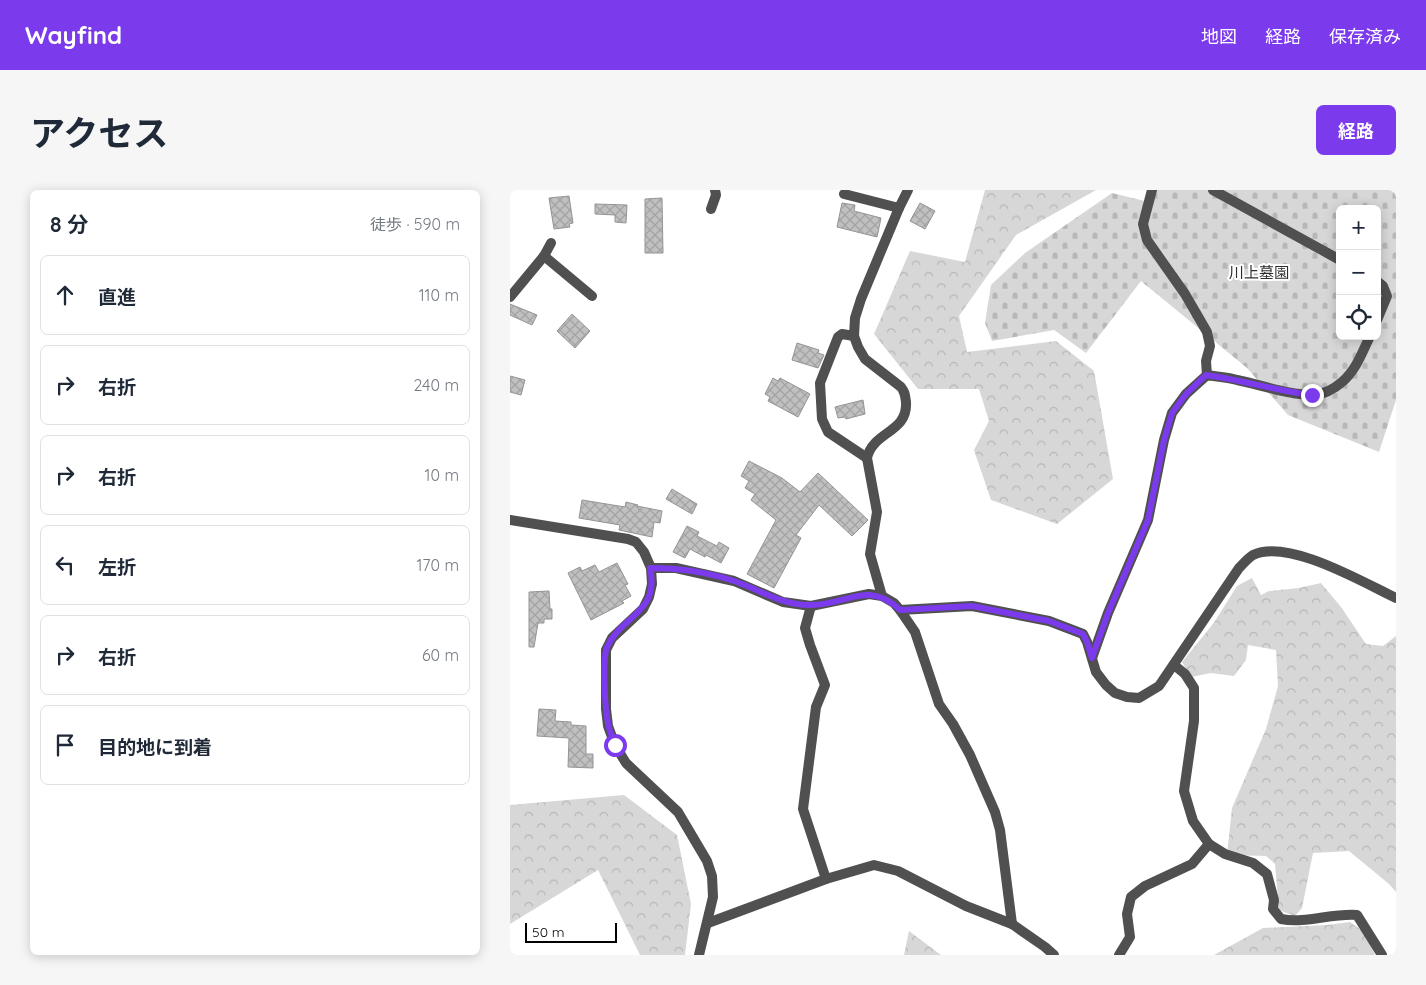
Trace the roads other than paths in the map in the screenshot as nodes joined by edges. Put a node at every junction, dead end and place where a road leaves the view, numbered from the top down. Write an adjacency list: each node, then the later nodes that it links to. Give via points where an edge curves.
1 (715, 190): 7 (street)
2 (908, 190): 6 (street)
3 (1152, 190): 17 (street, via 1143,224 1147,240 1207,332 1210,346)
4 (1213, 190): 10 (street)
5 (844, 194): 6 (street)
6 (898, 208): 15 (street, via 861,299)
7 (711, 209)
8 (551, 243): 9 (street)
9 (544, 256): 12 (street); 13 (street)
10 (1336, 258)
11 (1381, 284): 14 (street, via 1387,296)
12 (592, 296)
13 (510, 297)
14 (1381, 310)
15 (854, 336): 18 (street, via 865,359 905,393 904,417 899,425 875,442); 18 (street, via 842,334 838,337 820,383 819,395 822,419 828,432)
16 (1368, 340): 17 (street, via 1350,373 1336,387 1320,394 1287,392)
17 (1206, 375): 25 (street, via 1172,413 1148,520)
18 (867, 458): 21 (street, via 877,512 870,554)
19 (510, 520): 20 (street, via 628,538 644,552)
20 (650, 568): 23 (street, via 676,568 734,581 783,602); 29 (street, via 649,597 643,608 612,638 606,650 608,726 626,763 678,812 707,862 713,883)
21 (882, 596): 23 (street, via 869,594); 24 (street)
22 (1396, 598): 26 (street, via 1316,560 1264,552 1253,556 1239,568)
23 (811, 606): 28 (street, via 805,628 825,685 816,707 803,809)
24 (900, 610): 25 (street, via 972,606 1049,621 1083,634); 30 (street, via 915,632 939,704 970,755 996,812)
25 (1092, 658): 26 (street, via 1096,672 1115,693 1138,698 1158,686)
26 (1174, 665): 27 (street, via 1194,688 1194,721 1184,791 1193,821)
27 (1209, 844): 33 (street, via 1192,864 1145,886 1131,898 1127,914 1130,937); 34 (street, via 1225,854 1253,863 1267,874 1274,900 1273,909 1281,919 1295,922 1343,914 1357,915)
28 (826, 880): 29 (street); 30 (street, via 880,865)
29 (708, 923): 31 (street)
30 (1012, 924): 32 (street)
31 (699, 955)
32 (1054, 955)
33 (1119, 955)
34 (1382, 955)

